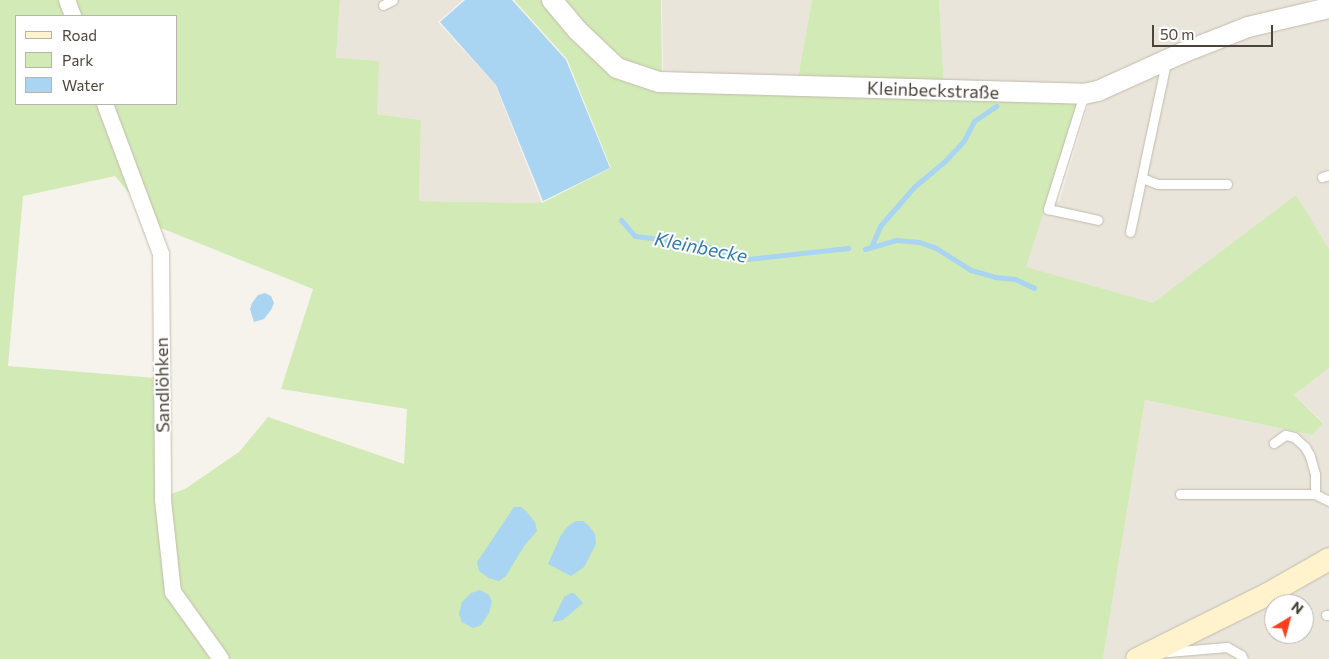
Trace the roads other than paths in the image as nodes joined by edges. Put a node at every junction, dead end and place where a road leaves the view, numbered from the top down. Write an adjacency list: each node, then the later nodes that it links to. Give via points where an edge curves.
1 (67, 0): 6 (street)
2 (393, 0): 4 (lane)
3 (552, 0): 8 (street, Kleinbeckstraße, via 577,30 617,68 659,82)
4 (383, 5)
5 (1329, 8): 7 (street, Kleinbeckstraße, via 1248,27)
6 (73, 15)
7 (1167, 60): 8 (street, Kleinbeckstraße, via 1098,91); 10 (lane)
8 (1084, 94): 12 (lane, via 1048,209)
9 (105, 105): 20 (street, Sandlöhken, via 160,254 163,500 173,592)
10 (1142, 178): 11 (lane, via 1158,184); 13 (lane)
11 (1227, 184)
12 (1098, 220)
13 (1130, 232)
14 (1274, 443): 16 (lane, via 1286,435 1294,437 1305,447 1315,474)
15 (1180, 494): 16 (lane)
16 (1315, 494): 17 (lane)
17 (1329, 501)
18 (1329, 559): 19 (main road, via 1268,594)
19 (1142, 656): 21 (lane, via 1226,647)
20 (221, 659)
21 (1243, 659)

